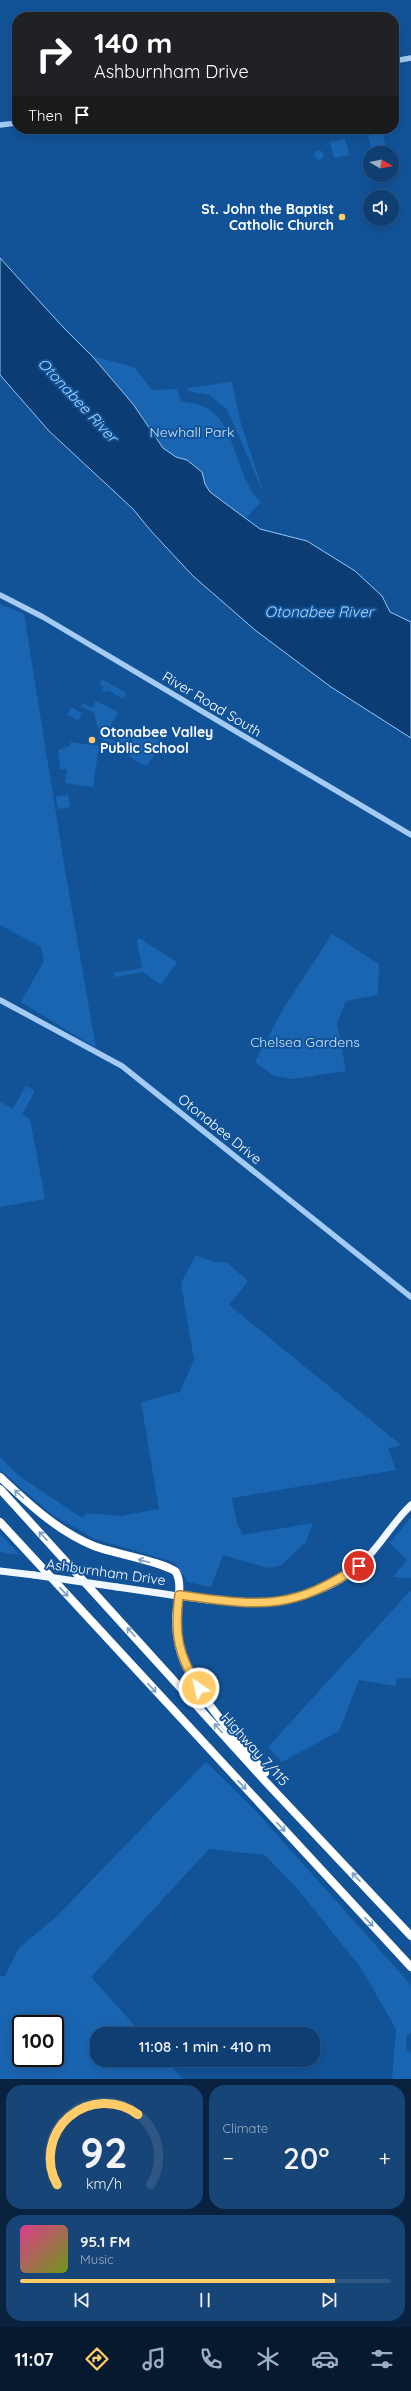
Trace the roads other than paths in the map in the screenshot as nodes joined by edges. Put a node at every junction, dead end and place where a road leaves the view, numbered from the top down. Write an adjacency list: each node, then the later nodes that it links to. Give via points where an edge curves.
1 (411, 58): 2 (street)
2 (399, 60)
3 (12, 124): 4 (street)
4 (0, 125)
5 (0, 595): 6 (street, River Road South)
6 (411, 835)
7 (0, 1000): 8 (street, Otonabee Drive, via 122,1066)
8 (411, 1297)
9 (0, 1477): 14 (highway, one-way to 9, via 180,1582 174,1570 108,1551 73,1536)
10 (0, 1489): 15 (highway, Highway 7/115, one-way to 10)
11 (411, 1505): 14 (main road, Ashburnham Drive, via 377,1548 359,1566 313,1593 262,1604)
12 (0, 1522): 17 (highway, one-way to 17)
13 (0, 1571): 14 (main road, Ashburnham Drive, bridge)
14 (179, 1595): 15 (highway, via 176,1631 187,1669)
15 (246, 1754): 16 (highway, Highway 7/115, one-way to 15)
16 (411, 1936)
17 (411, 1967)

